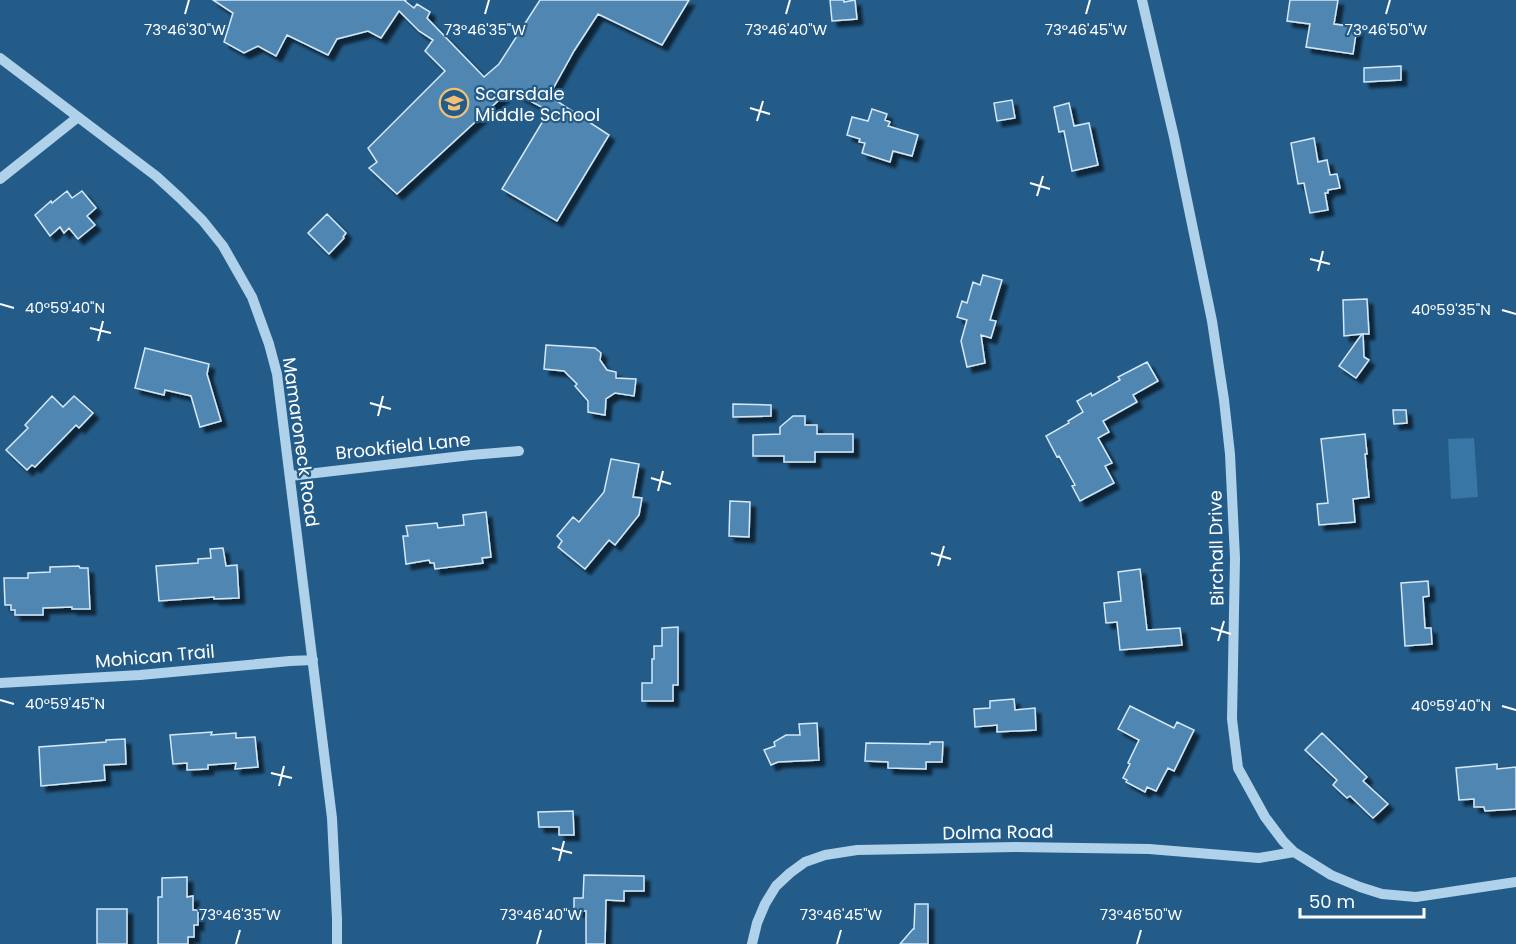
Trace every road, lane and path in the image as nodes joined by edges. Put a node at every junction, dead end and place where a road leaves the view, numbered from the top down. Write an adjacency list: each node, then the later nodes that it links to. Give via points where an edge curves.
1 (1142, 0): 9 (street, Birchall Drive, via 1212,321 1224,400 1235,558 1231,690 1238,768 1265,818)
2 (0, 58): 3 (street, Mamaroneck Road)
3 (78, 117): 4 (street); 6 (street, Mamaroneck Road, via 172,190 223,246 252,297 269,344 277,374)
4 (0, 179)
5 (519, 451): 6 (street, Brookfield Lane)
6 (290, 476): 7 (street, Mamaroneck Road)
7 (313, 660): 8 (street, Mohican Trail); 11 (street, Mamaroneck Road, via 332,818)
8 (0, 683)
9 (1294, 852): 10 (street, Birchall Drive, via 1331,875 1382,894 1416,897); 12 (street, Dolma Road, via 1259,858 1149,849 1015,847 856,850 825,855 805,862 776,886 757,923)
10 (1516, 882)
11 (337, 944)
12 (752, 944)

